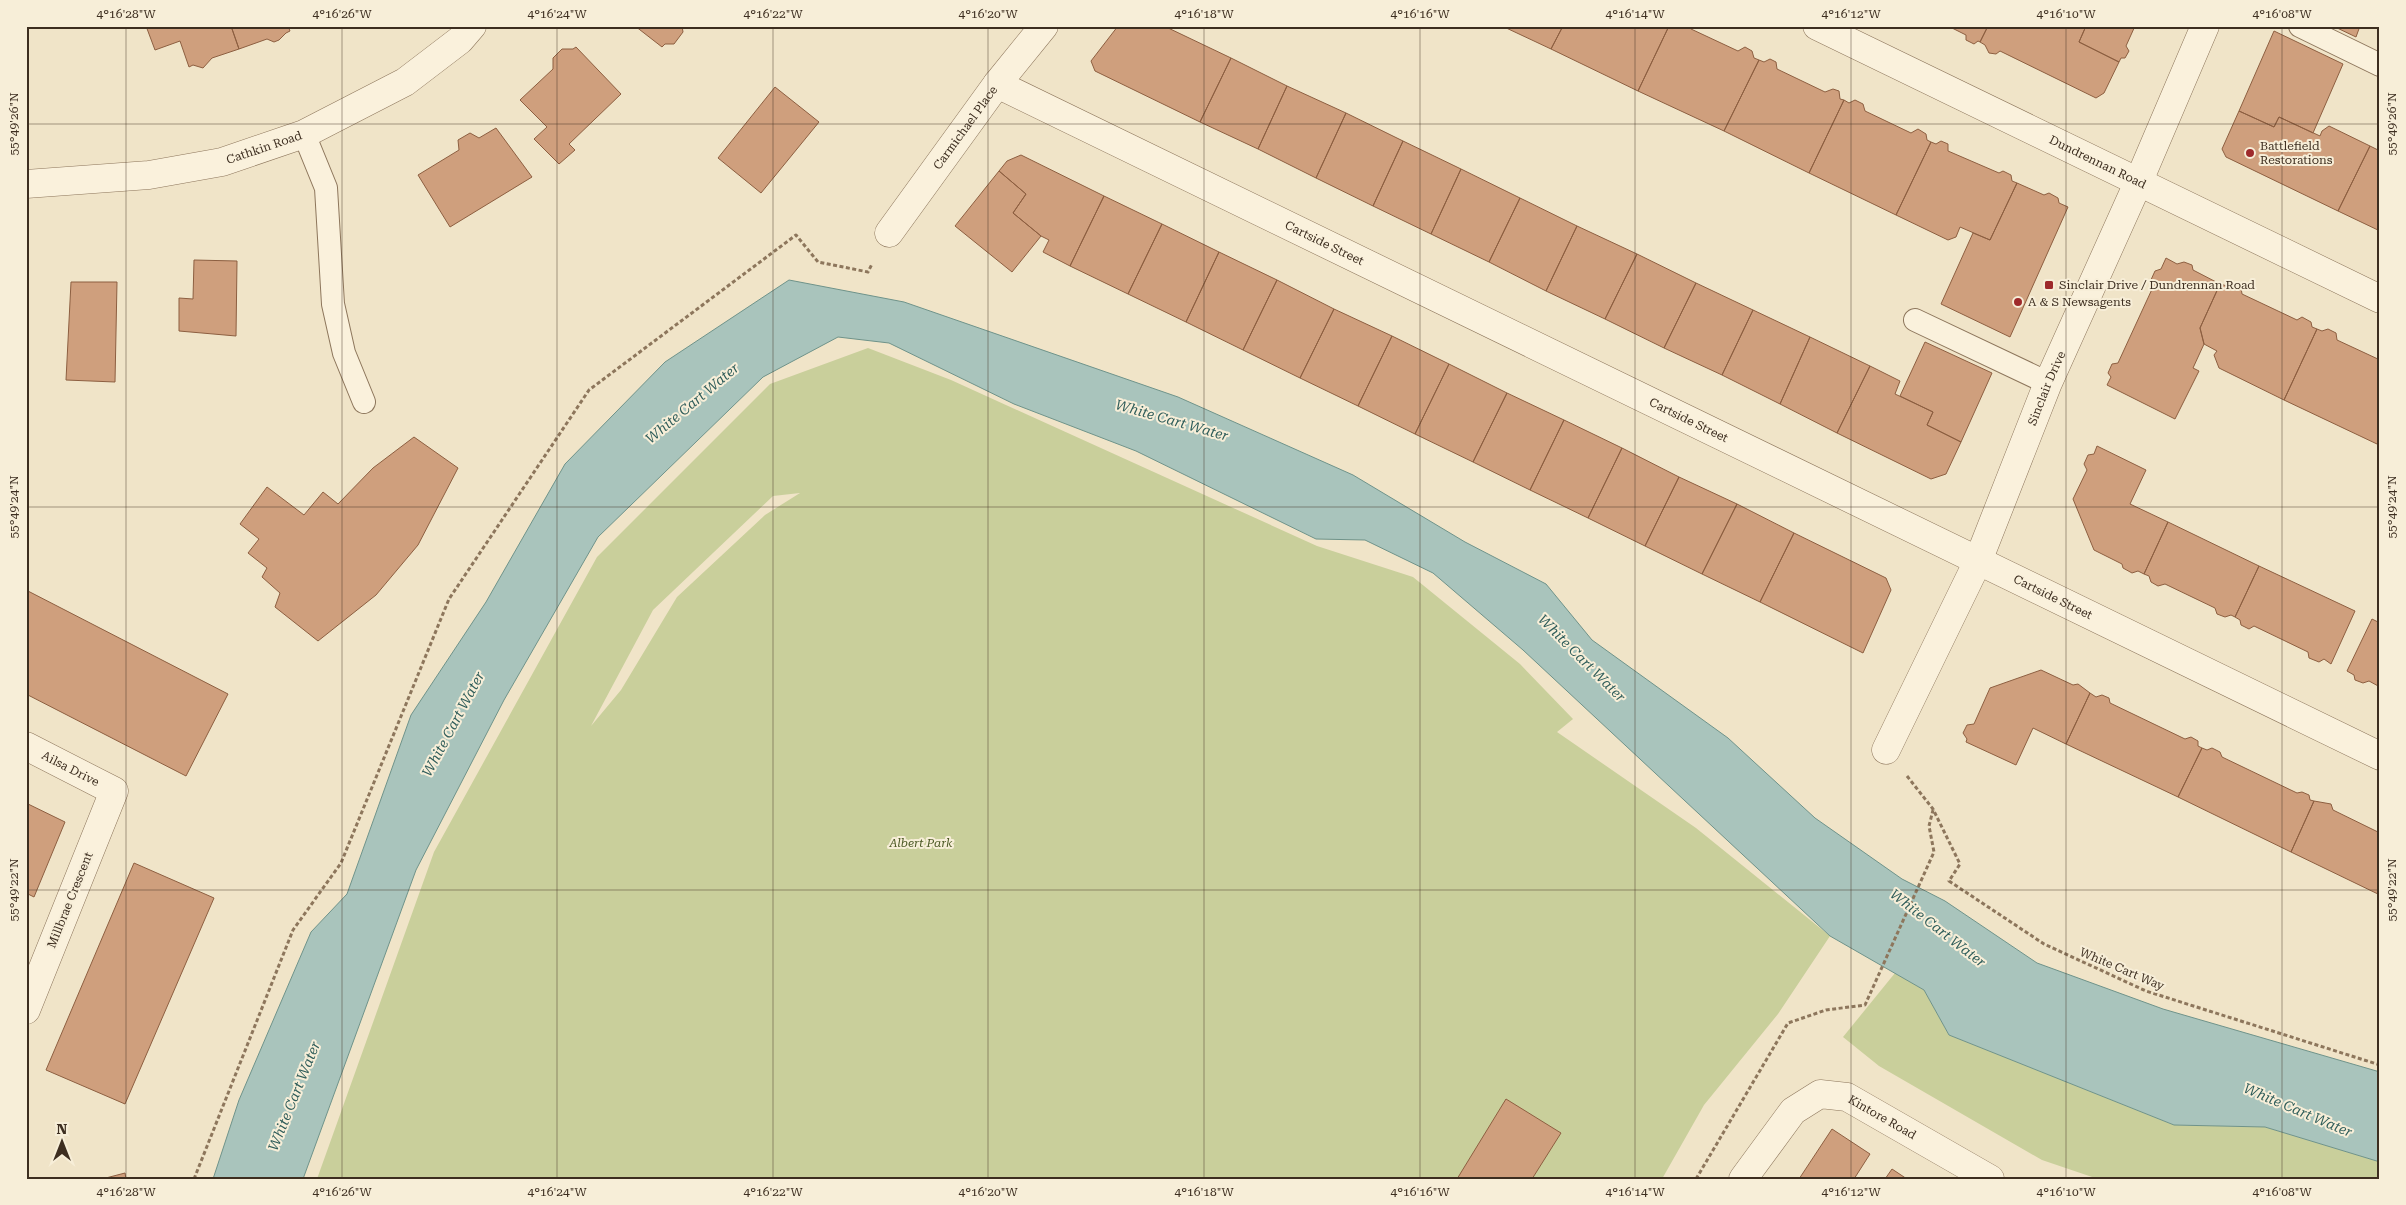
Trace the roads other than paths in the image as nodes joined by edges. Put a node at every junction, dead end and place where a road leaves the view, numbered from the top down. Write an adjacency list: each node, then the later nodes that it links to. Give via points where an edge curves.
1 (472, 26): 8 (street, Cathkin Road, via 460,40 405,82)
2 (1044, 26): 7 (street, Carmichael Place)
3 (1817, 26): 9 (street, Dundrennan Road)
4 (2205, 26): 9 (street, Sinclair Drive)
5 (2300, 26): 6 (lane)
6 (2380, 65)
7 (997, 84): 11 (street, Carmichael Place); 16 (street, Cartside Street)
8 (304, 134): 10 (street, Cathkin Road, via 222,162 149,176); 15 (lane, via 326,188 333,304 344,353)
9 (2138, 183): 12 (street, Dundrennan Road); 14 (street, Sinclair Drive)
10 (26, 184)
11 (889, 233)
12 (2380, 299)
13 (1916, 320): 14 (lane)
14 (2048, 383): 16 (street, Sinclair Drive)
15 (364, 402)
16 (1978, 561): 18 (street, Sinclair Drive); 19 (street, Cartside Street)
17 (26, 746): 20 (street, Ailsa Drive)
18 (1886, 750)
19 (2380, 756)
20 (114, 791): 21 (street, Millbrae Crescent)
21 (26, 1010)
22 (1744, 1179): 23 (street, Kintore Road, via 1793,1111 1820,1094 1847,1097)
23 (1990, 1179)

